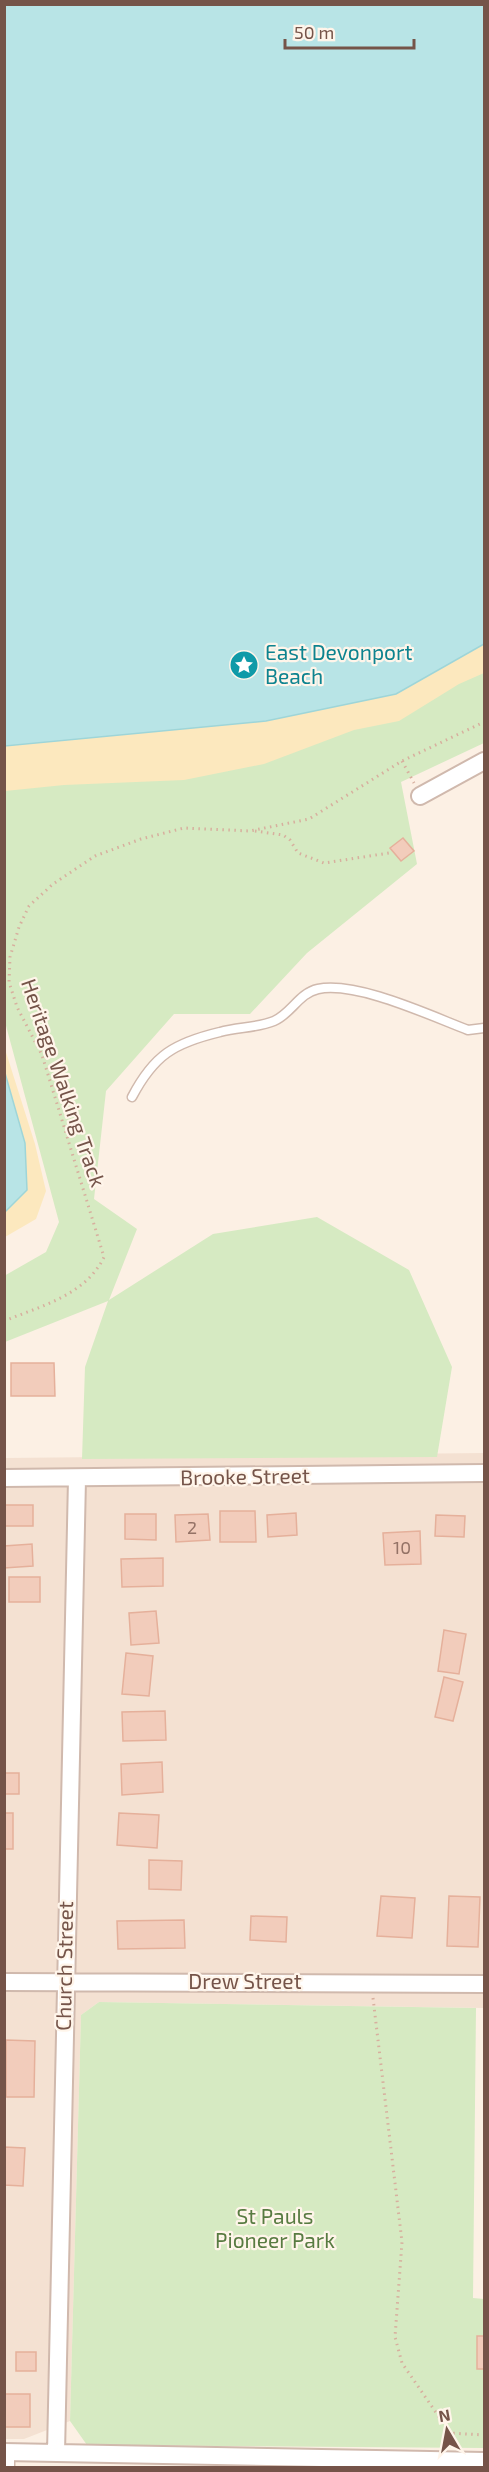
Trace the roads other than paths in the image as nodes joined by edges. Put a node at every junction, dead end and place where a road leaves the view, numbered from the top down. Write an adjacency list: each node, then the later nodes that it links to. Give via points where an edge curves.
1 (484, 761): 2 (street)
2 (420, 796)
3 (484, 1028): 4 (lane, via 468,1030 369,994 318,989 297,1001 277,1020 220,1032 157,1058)
4 (132, 1097)
5 (484, 1473): 7 (street, Brooke Street)
6 (4, 1479): 7 (street, Brooke Street)
7 (77, 1479): 9 (street, Church Street)
8 (4, 1982): 9 (street, Drew Street)
9 (65, 1982): 10 (street, Drew Street); 11 (street, Church Street)
10 (484, 1984)
11 (56, 2453): 12 (street); 13 (street)
12 (8, 2457)
13 (484, 2461)

